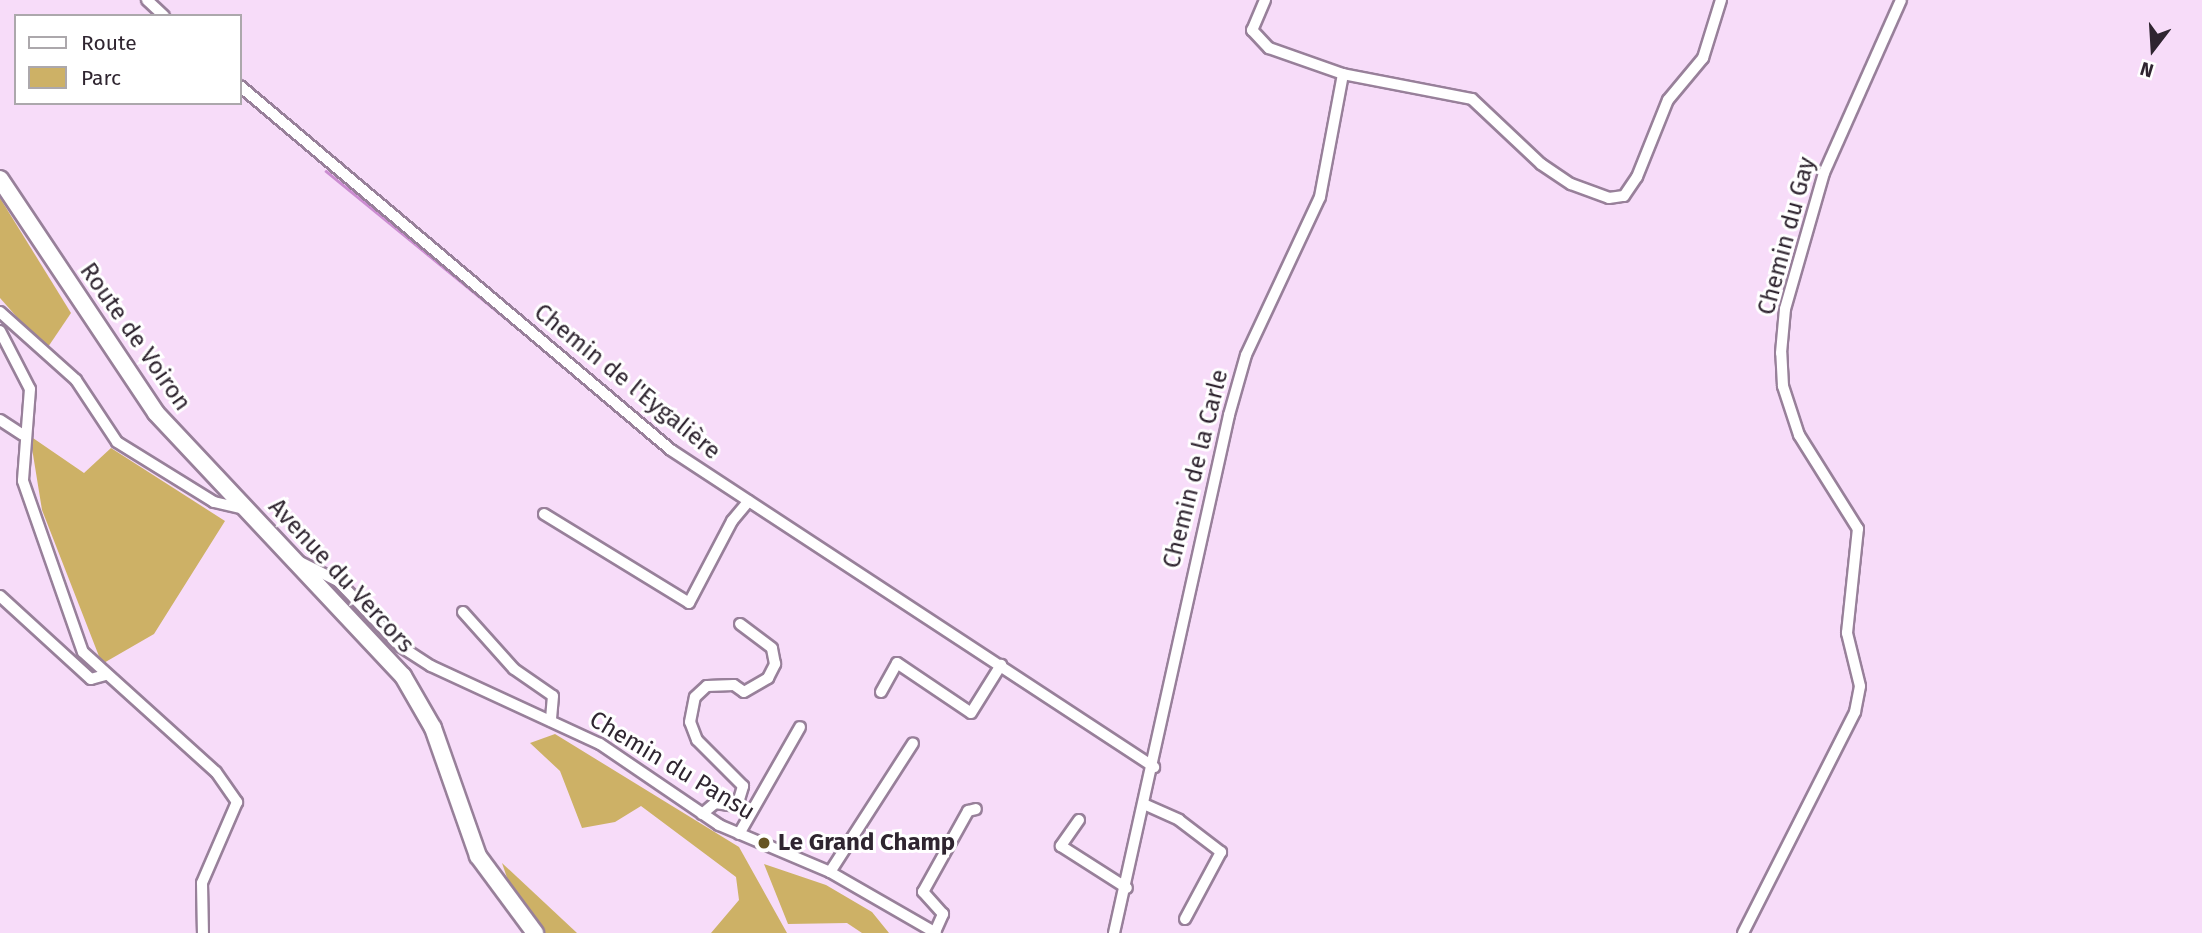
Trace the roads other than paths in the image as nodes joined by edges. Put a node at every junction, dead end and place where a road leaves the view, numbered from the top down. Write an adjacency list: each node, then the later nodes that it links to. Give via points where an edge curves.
1 (147, 0): 5 (street)
2 (1265, 0): 6 (street, via 1252,30 1256,40)
3 (1721, 0): 6 (street, via 1703,58 1668,100 1624,196 1609,198 1571,184 1465,96)
4 (1901, 0): 39 (street, Chemin du Gay, via 1824,173 1785,309 1781,353 1783,386 1799,435 1858,528 1847,633 1860,686 1855,712)
5 (162, 14)
6 (1343, 74): 26 (street, Chemin de la Carle, via 1320,197 1246,355 1229,415)
7 (242, 88): 13 (street, Chemin de l'Eygalière, via 671,450)
8 (0, 179): 14 (main road, Route de Voiron, via 156,413)
9 (0, 312): 14 (street, via 45,359 76,380 117,442 214,502)
10 (0, 331): 12 (street, via 30,389)
11 (0, 420): 12 (street)
12 (23, 435): 21 (street, via 23,481 33,513 83,652)
13 (749, 501): 15 (street, via 690,603); 20 (street, Chemin de l'Eygalière)
14 (246, 510): 16 (main road, Avenue du Vercors)
15 (544, 514)
16 (291, 559): 23 (street, Chemin du Pansu, via 338,580 400,646 431,666); 36 (main road, Avenue du Vercors, via 377,644 421,704 478,856)
17 (0, 596): 21 (street, via 91,680)
18 (463, 612): 23 (street, via 514,669 553,696)
19 (740, 624): 29 (street, via 772,648 775,664 768,678 744,692 734,685 707,686 692,705 697,740 743,786 737,806 715,803)
20 (1001, 665): 22 (street, via 971,713 897,663); 26 (street, Chemin de l'Eygalière)
21 (105, 675): 35 (street, via 216,772 237,802 202,883)
22 (881, 692)
23 (551, 721): 29 (street, Chemin du Pansu, via 600,744)
24 (800, 727): 31 (street)
25 (913, 743): 32 (street)
26 (1154, 767): 27 (street, Chemin de la Carle)
27 (1146, 806): 33 (street, Chemin de la Carle); 34 (street, via 1179,820 1221,852)
28 (976, 809): 37 (street, via 968,811 923,892 943,914)
29 (702, 814): 31 (street, Chemin du Pansu)
30 (1079, 820): 33 (street, via 1061,846)
31 (739, 834): 32 (street, Chemin du Pansu)
32 (830, 872): 37 (street, Chemin du Pansu)
33 (1127, 888): 38 (street, Chemin de la Carle)
34 (1185, 919)
35 (204, 933)
36 (535, 933)
37 (935, 933)
38 (1114, 933)
39 (1743, 933)

